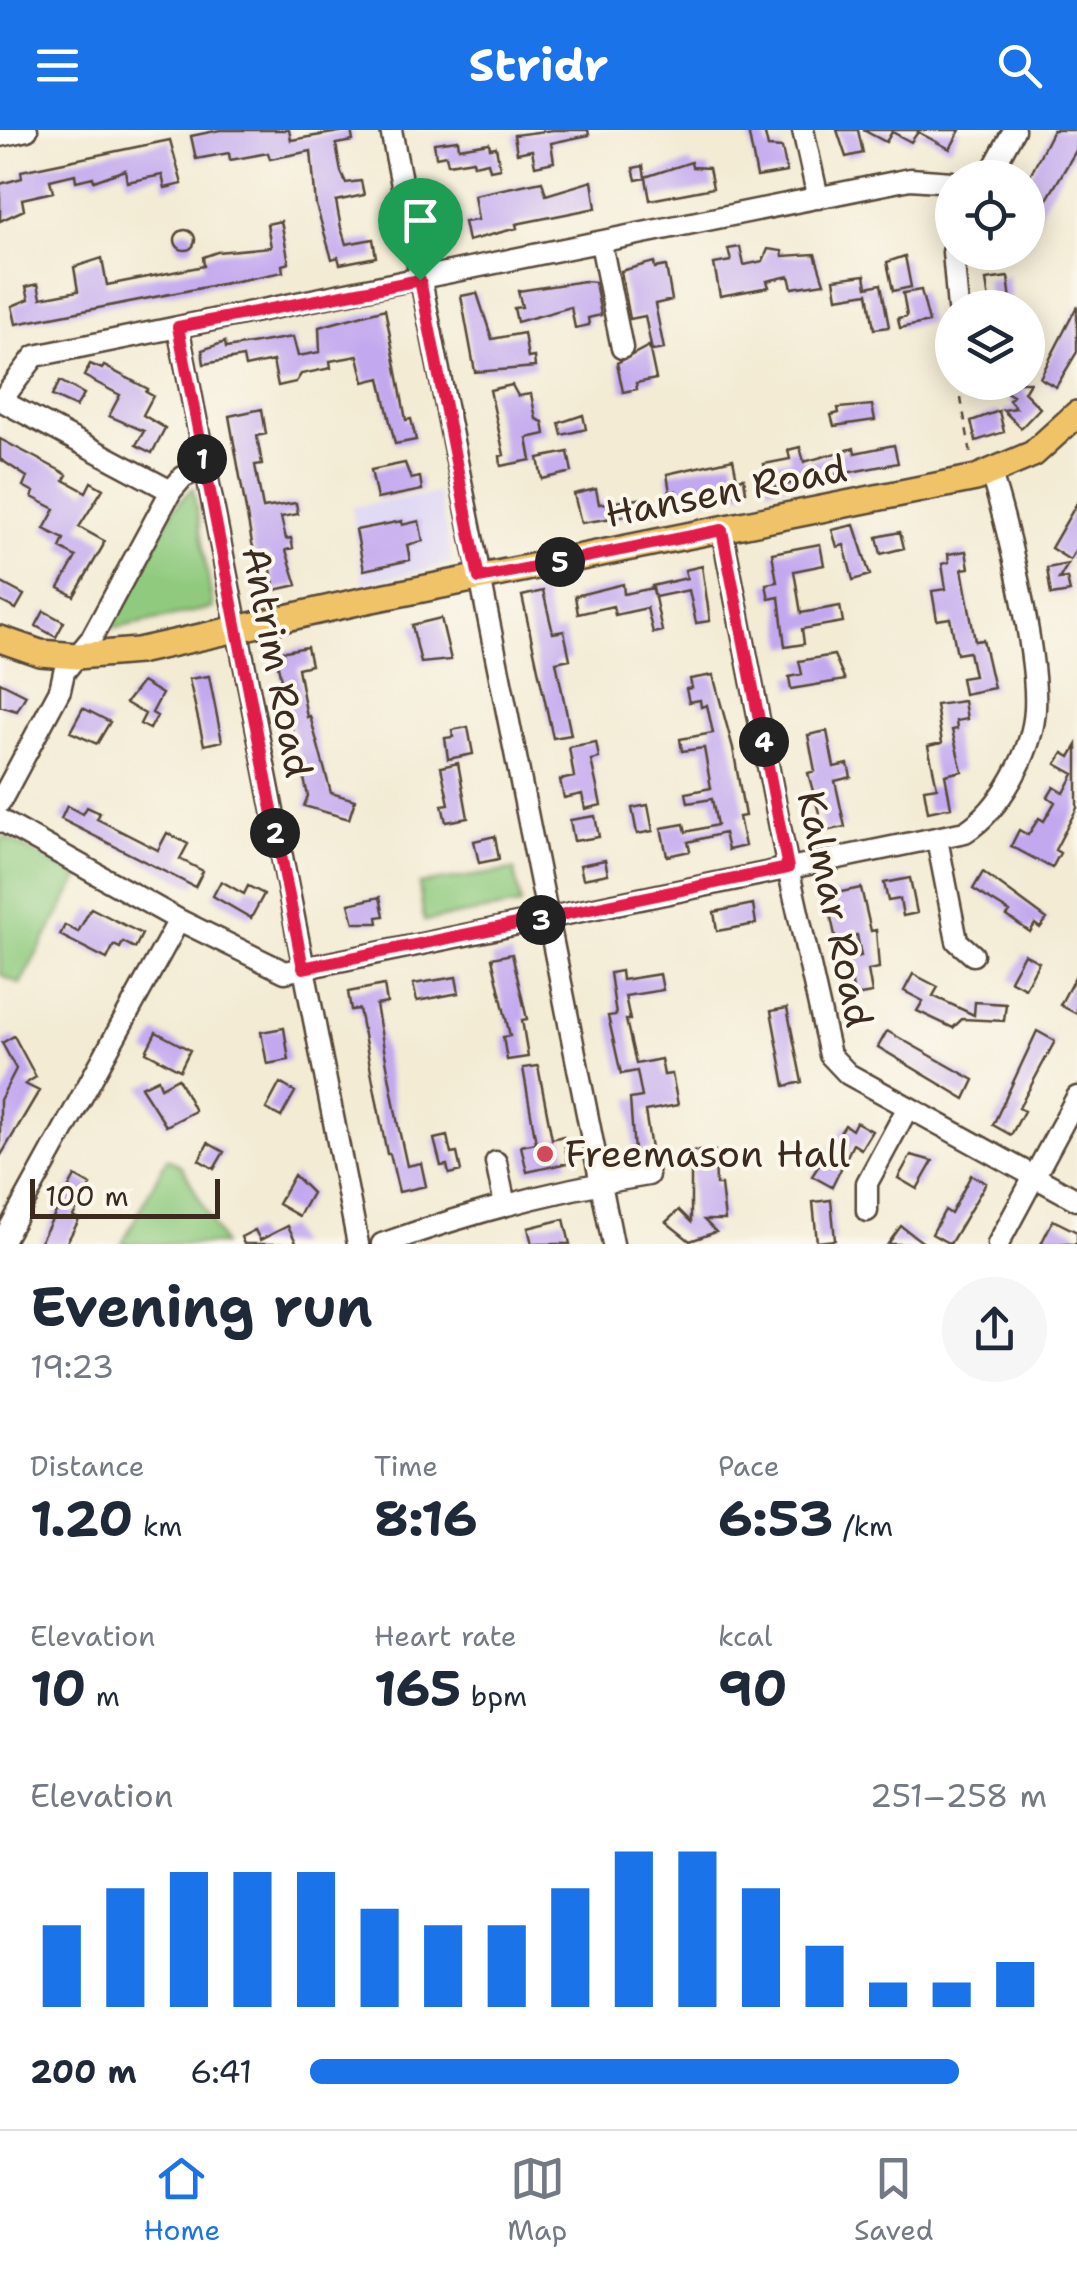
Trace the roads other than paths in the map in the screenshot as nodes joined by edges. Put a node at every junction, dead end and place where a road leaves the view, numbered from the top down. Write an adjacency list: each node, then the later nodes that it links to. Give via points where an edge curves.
1 (27, 130): 5 (street)
2 (390, 130): 10 (street)
3 (804, 130): 8 (street)
4 (1014, 130): 6 (street)
5 (0, 136)
6 (998, 160)
7 (935, 181): 8 (street, via 910,179)
8 (818, 198): 9 (street)
9 (600, 243): 10 (street); 12 (street)
10 (420, 280): 11 (street); 19 (street)
11 (178, 327): 13 (street, via 35,356); 15 (street, Antrim Road)
12 (622, 348)
13 (0, 400): 17 (street)
14 (1077, 414): 16 (main road, Hansen Road, via 1033,454)
15 (203, 468): 17 (street); 20 (street, Antrim Road)
16 (984, 476): 18 (main road, Hansen Road); 25 (street, via 1034,672 1035,712 1025,749 987,818)
17 (171, 491): 22 (street)
18 (722, 530): 19 (main road, Hansen Road); 26 (street, Kalmar Road)
19 (479, 578): 20 (main road, Hansen Road); 27 (street)
20 (234, 630): 22 (main road, Hansen Road, via 138,651); 30 (street, Antrim Road)
21 (0, 639): 22 (main road, Hansen Road, via 40,653)
22 (77, 656): 23 (street)
23 (0, 802)
24 (0, 820): 28 (street)
25 (936, 840): 26 (street); 29 (street, via 957,941)
26 (788, 868): 27 (street); 32 (street, Kalmar Road, via 830,1055 837,1066)
27 (545, 919): 30 (street); 36 (street)
28 (179, 920): 30 (street, via 275,970); 40 (street)
29 (973, 955)
30 (303, 968): 41 (street, Antrim Road)
31 (1077, 1098): 35 (street)
32 (908, 1108): 35 (street); 39 (street, via 866,1183)
33 (496, 1162): 38 (street)
34 (648, 1176): 36 (street)
35 (1034, 1177): 37 (street); 44 (street)
36 (600, 1182): 38 (street); 43 (street)
37 (1077, 1200)
38 (505, 1206): 42 (street)
39 (867, 1210)
40 (1, 1244)
41 (358, 1244)
42 (382, 1244)
43 (613, 1244)
44 (998, 1244)

